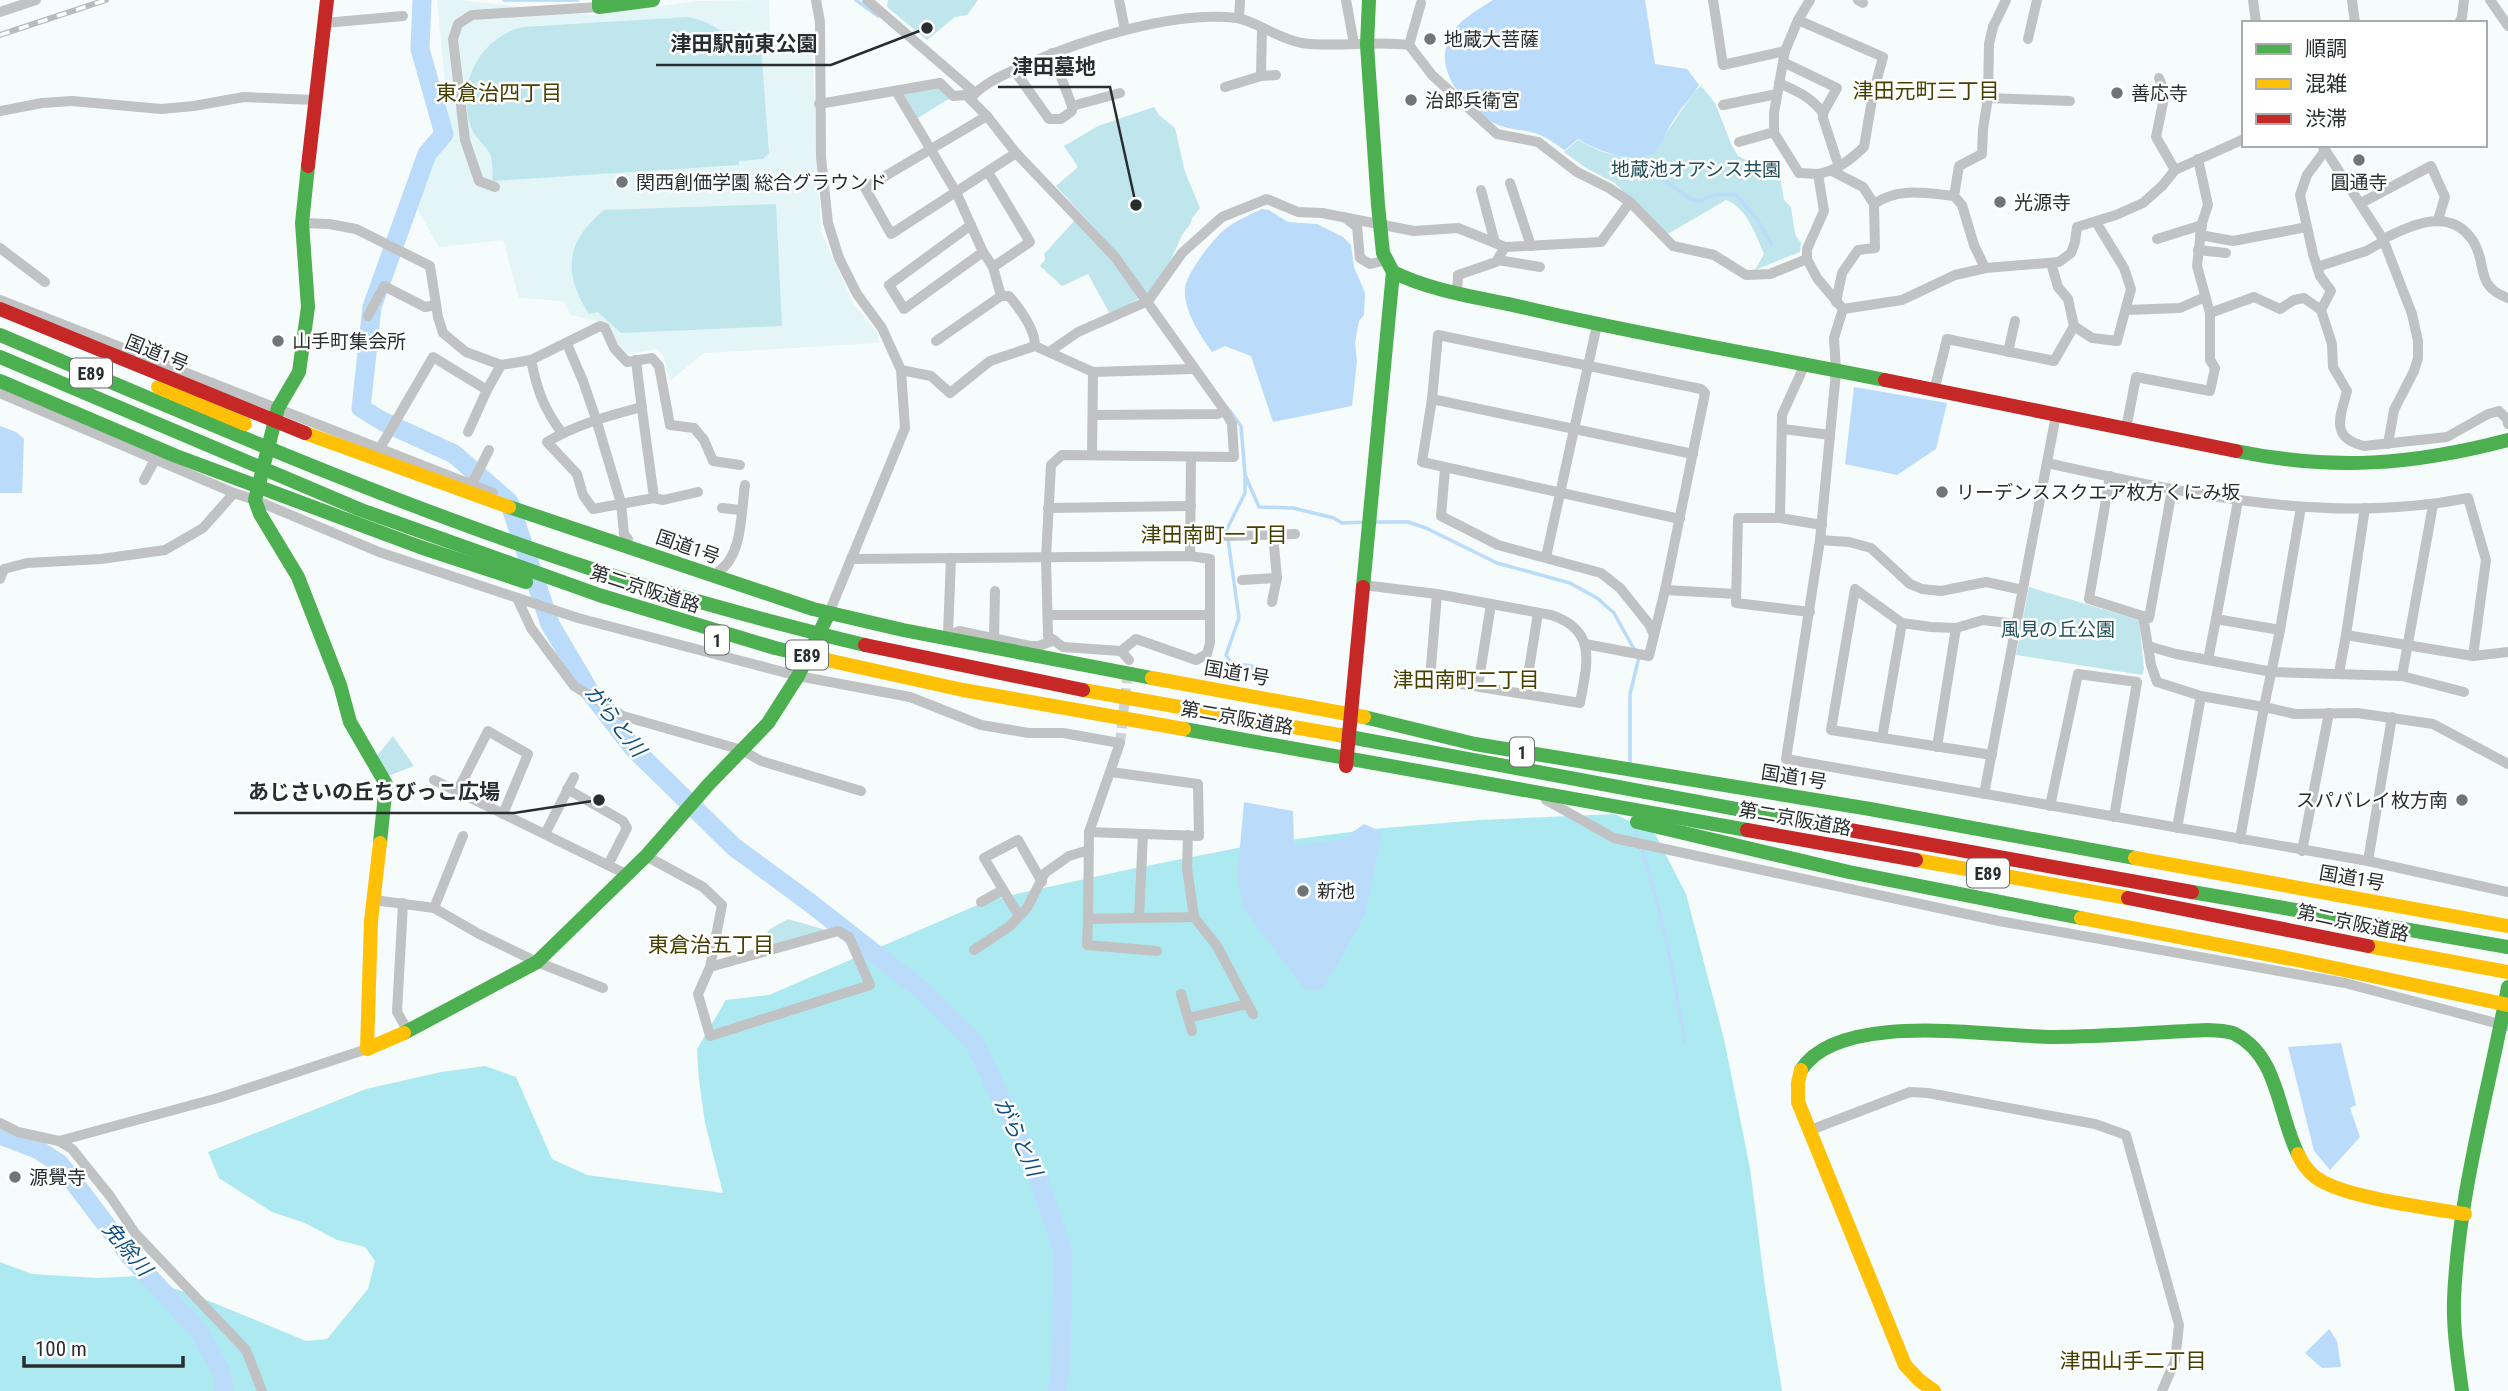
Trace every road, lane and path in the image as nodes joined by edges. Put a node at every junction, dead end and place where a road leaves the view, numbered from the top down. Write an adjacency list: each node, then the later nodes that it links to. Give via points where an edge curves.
1 (36, 0): 20 (street)
2 (327, 0): 27 (main road)
3 (653, 0): 19 (main road)
4 (816, 0): 48 (street)
5 (867, 0): 44 (street)
6 (1119, 0): 30 (street)
7 (1240, 0): 22 (street)
8 (1346, 0): 32 (street)
9 (1368, 0): 32 (main road)
10 (1713, 0): 35 (street, via 1723,65)
11 (2006, 0): 45 (street, via 1989,44)
12 (2037, 0): 31 (street)
13 (2253, 0): 24 (street)
14 (2352, 0): 25 (street)
15 (2464, 0): 26 (street)
16 (2490, 0): 28 (street)
17 (1421, 1): 33 (street)
18 (1808, 1): 23 (street)
19 (599, 4): 66 (street, via 472,15 458,24 453,38 465,140 479,181)
20 (0, 12)
21 (403, 16): 27 (street)
22 (1239, 18): 29 (street); 30 (street)
23 (1798, 20): 35 (street); 61 (street, via 1883,57 1864,147)
24 (2256, 21)
25 (2355, 21)
26 (2460, 21)
27 (324, 23): 46 (main road)
28 (2508, 26)
29 (1262, 29): 32 (street, via 1303,43); 38 (street)
30 (1125, 30): 34 (street)
31 (2028, 39)
32 (1360, 45): 33 (street); 91 (main road, via 1383,253)
33 (1409, 45): 70 (street, via 1432,75 1497,134 1538,142 1577,172)
34 (1052, 53): 36 (street); 50 (street)
35 (1784, 56): 41 (street); 52 (street, via 1837,88)
36 (1014, 70): 44 (street); 50 (street, via 1049,119 1061,120)
37 (1276, 75): 38 (street)
38 (1262, 76): 40 (street)
39 (2159, 78): 62 (street, via 2165,93 2156,137)
40 (1225, 86)
41 (1778, 89): 49 (street); 52 (street, via 1802,93); 54 (street)
42 (896, 91): 44 (street, via 940,83 953,96); 48 (street); 58 (street)
43 (1120, 93): 50 (street)
44 (973, 96): 53 (street)
45 (1989, 98): 47 (street); 69 (street, via 1982,154 1959,166)
46 (315, 100): 51 (street, via 244,97 161,109 72,101); 76 (main road)
47 (2070, 101)
48 (819, 104): 127 (street, via 828,223 857,295 882,328)
49 (1723, 105)
50 (1072, 106)
51 (0, 111)
52 (1824, 113): 61 (street)
53 (987, 116): 58 (street); 59 (street)
54 (1774, 132): 56 (street); 64 (street, via 1799,173)
55 (2242, 140): 60 (street)
56 (1739, 142)
57 (2323, 148): 71 (street); 78 (street, via 2300,195)
58 (929, 149): 68 (street); 68 (street, via 865,188 891,234)
59 (1016, 153): 63 (street); 102 (street, via 1115,257)
60 (2198, 159): 62 (street); 79 (street, via 2208,205)
61 (1835, 169): 64 (street); 72 (street, via 1863,187)
62 (2175, 170): 75 (street, via 2143,203)
63 (988, 172): 68 (street); 92 (street, via 1030,242)
64 (1818, 174): 88 (street, via 1824,211)
65 (1510, 183): 83 (street)
66 (495, 187)
67 (1480, 190): 82 (street)
68 (956, 192): 77 (street)
69 (1954, 197): 72 (street, via 1891,194); 95 (street, via 1962,205)
70 (1630, 202): 83 (street, via 1601,242); 88 (street, via 1673,246 1714,255 1746,275 1770,274)
71 (2361, 203): 74 (street, via 2431,166 2445,197); 81 (street)
72 (1874, 204): 104 (street, via 1875,248 1858,250 1842,272)
73 (1345, 218): 82 (street, via 1414,231 1458,228); 91 (street, via 1357,227 1360,258); 102 (street, via 1298,212 1267,199 1222,217 1182,253)
74 (2438, 220): 81 (street, via 2415,224); 100 (street, via 2457,226 2473,241 2484,279 2494,293)
75 (2096, 222): 90 (street, via 2077,227 2071,253); 106 (street, via 2124,268 2131,289)
76 (302, 223): 103 (street, via 356,229 430,266); 138 (main road, via 308,307 299,372)
77 (971, 225): 86 (street); 86 (street, via 889,285 904,309)
78 (2307, 227): 79 (street, via 2232,241); 94 (street)
79 (2201, 230): 80 (street); 85 (street)
80 (2157, 239)
81 (2384, 240): 94 (street); 150 (street, via 2418,341 2414,371 2394,410)
82 (1500, 245): 83 (street); 89 (street)
83 (1531, 246)
84 (0, 248): 96 (street)
85 (2198, 250): 87 (street); 99 (street)
86 (983, 252): 92 (street)
87 (2226, 253)
88 (1807, 259): 104 (street)
89 (1498, 260): 93 (street); 97 (street, via 1458,275)
90 (2050, 263): 95 (street); 113 (street, via 2058,287 2068,299)
91 (1390, 266): 97 (main road, via 1407,279); 198 (main road)
92 (993, 267): 98 (street)
93 (1540, 267)
94 (2317, 267): 107 (street, via 2331,291)
95 (1985, 268): 104 (street, via 1955,275 1902,300)
96 (46, 282)
97 (1457, 292): 112 (main road)
98 (1001, 296): 115 (street); 117 (street, via 1009,296 1017,304)
99 (2205, 297): 106 (street, via 2180,308); 108 (street)
100 (2508, 298)
101 (0, 300): 138 (street)
102 (1148, 301): 118 (street, via 1078,332); 126 (street)
103 (436, 305): 109 (street, via 425,307 384,286); 124 (street, via 443,333 466,352)
104 (1840, 306): 130 (street, via 1834,338)
105 (0, 309): 138 (main road, 国道1号 / 1)
106 (2126, 310): 113 (street, via 2117,341 2092,338)
107 (2321, 310): 108 (street, via 2304,298 2280,309 2254,297); 150 (street, via 2332,344 2333,367 2347,391 2339,422 2343,436 2364,446)
108 (2210, 313): 145 (street, via 2210,360 2215,368 2210,391 2136,377)
109 (368, 316)
110 (0, 320): 164 (main road, via 287,442)
111 (2015, 321): 119 (street)
112 (1597, 325): 123 (main road); 125 (street)
113 (2074, 326): 119 (street, via 2054,361)
114 (0, 334): 164 (main road, 第二京阪道路 / E89)
115 (936, 341)
116 (567, 344): 121 (street); 122 (street, via 600,326 627,362); 141 (street)
117 (1035, 346): 118 (street); 127 (street, via 990,361 950,393 931,376)
118 (1049, 352): 129 (street)
119 (2008, 352): 133 (street, via 1947,339)
120 (0, 357): 160 (main road, 第二京阪道路 / E89)
121 (531, 360): 124 (street); 147 (street, via 547,413)
122 (636, 360): 136 (street); 158 (street, via 652,358 659,366 670,425 694,428 713,461)
123 (1805, 364): 130 (main road); 144 (street, via 1782,415)
124 (501, 365): 132 (street)
125 (1588, 365): 135 (street, via 1438,335); 143 (street); 153 (street, via 1701,389 1705,393)
126 (1194, 369): 129 (street); 137 (street)
127 (901, 370): 193 (street, via 905,429)
128 (0, 371): 160 (main road, via 78,400 173,445)
129 (1093, 372): 139 (street)
130 (1836, 372): 133 (main road); 148 (street)
131 (0, 381): 249 (main road, 1, via 176,456 407,542 652,623 882,682)
132 (487, 390): 146 (street); 151 (street, via 433,357)
133 (1934, 391): 140 (main road)
134 (0, 393): 156 (street)
135 (1432, 399): 143 (street); 159 (street, via 1422,463)
136 (642, 407): 141 (street); 170 (street)
137 (1225, 411): 139 (street); 155 (street, via 1232,424 1234,457)
138 (276, 415): 151 (street); 165 (main road, 国道1号 / 1); 171 (main road)
139 (1093, 415): 154 (street)
140 (2056, 415): 145 (main road); 157 (street)
141 (596, 419): 147 (street); 173 (street)
142 (2508, 424): 150 (street, via 2500,411 2447,437)
143 (1574, 429): 153 (street); 169 (street)
144 (1783, 429): 148 (street); 181 (street)
145 (2126, 429): 149 (main road, via 2323,463 2380,464 2455,454)
146 (468, 432)
147 (562, 433): 173 (street, via 547,442 577,474 593,509)
148 (1830, 435): 183 (street)
149 (2508, 440)
150 (2388, 444)
151 (380, 448): 165 (street)
152 (489, 450): 165 (street)
153 (1693, 454): 182 (street)
154 (1092, 455): 155 (street); 178 (street, via 1062,455 1051,465)
155 (1191, 457): 175 (street)
156 (156, 458): 162 (street); 168 (street)
157 (2047, 463): 161 (street); 200 (street)
158 (740, 465)
159 (1444, 469): 169 (street); 190 (street, via 1441,516 1498,545)
160 (270, 472): 253 (main road, 第二京阪道路 / E89, via 586,591 775,648 963,690)
161 (2110, 476): 166 (street); 212 (street, via 2089,599)
162 (144, 480)
163 (746, 485): 180 (street)
164 (371, 488): 287 (main road, 第二京阪道路 / E89, via 498,537 679,597 966,668)
165 (472, 490): 187 (street); 207 (main road, 国道1号 / 1, via 549,521)
166 (2172, 490): 172 (street); 212 (street, via 2149,618)
167 (698, 492): 170 (street)
168 (234, 493): 171 (street); 196 (street, via 203,528 165,550 27,563 5,569)
169 (1560, 494): 182 (street); 190 (street)
170 (654, 498): 173 (street)
171 (255, 500): 204 (street, via 379,552); 278 (main road, via 298,577 341,685 350,722 386,784)
172 (2238, 501): 176 (street); 213 (street)
173 (621, 503): 187 (street)
174 (2433, 505): 179 (street); 225 (street); 229 (street, via 2468,498 2486,560)
175 (1191, 506): 178 (street); 184 (street)
176 (2301, 507): 179 (street); 217 (street)
177 (722, 508): 180 (street)
178 (1048, 508): 192 (street)
179 (2365, 508): 220 (street)
180 (741, 510): 194 (street, via 737,545)
181 (1780, 518): 183 (street); 203 (street, via 1738,518)
182 (1679, 519): 199 (street)
183 (1822, 525): 188 (street)
184 (1190, 528): 186 (street, via 1227,536); 189 (street)
185 (1295, 534): 186 (street)
186 (1273, 535): 195 (street)
187 (628, 539): 194 (street)
188 (1821, 540): 200 (street, via 1871,548 1910,584 1922,589 1941,591 1986,582); 209 (street)
189 (1190, 556): 192 (street); 211 (street, via 1210,559)
190 (1546, 557): 219 (street, via 1601,573 1620,588)
191 (951, 558): 192 (street); 193 (street); 218 (street)
192 (1046, 558): 210 (street)
193 (851, 559): 207 (street)
194 (719, 571): 207 (street)
195 (1277, 578): 197 (street); 205 (street)
196 (0, 579)
197 (1242, 580)
198 (1363, 585): 202 (street); 242 (main road)
199 (1665, 590): 203 (street); 219 (street)
200 (2023, 590): 215 (street)
201 (995, 591): 221 (street)
202 (1437, 594): 206 (street); 236 (street, via 1430,679)
203 (1735, 594): 209 (street, via 1736,603)
204 (517, 598): 234 (street); 246 (street, via 531,628 574,686 623,716)
205 (1272, 602)
206 (1491, 604): 208 (street); 236 (street)
207 (830, 611): 218 (street); 227 (main road, 国道1号 / 1); 234 (main road)
208 (1538, 612): 223 (street, via 1568,620); 238 (street)
209 (1810, 612): 257 (street, via 1786,759)
210 (1049, 615): 211 (street); 222 (street, via 1048,636)
211 (1209, 615): 226 (street, via 1207,654 1196,660 1136,639)
212 (2143, 616): 224 (street)
213 (2216, 619): 217 (street); 231 (street)
214 (1902, 622): 216 (street); 244 (street); 244 (street, via 1855,589 1832,730)
215 (2016, 624): 216 (street, via 1983,620); 247 (street)
216 (1956, 628): 245 (street)
217 (2280, 630): 232 (street)
218 (949, 634): 221 (street, via 959,631); 227 (street)
219 (1655, 635): 223 (street, via 1649,656)
220 (2346, 635): 225 (street); 233 (street)
221 (994, 639): 222 (street, via 1039,646)
222 (1054, 640): 226 (street, via 1063,647)
223 (1585, 644): 238 (street, via 1580,703)
224 (2147, 646): 231 (street); 239 (street, via 2157,682)
225 (2409, 646): 229 (street); 235 (street)
226 (1121, 651): 230 (street)
227 (1019, 652): 242 (main road, 国道1号 / 1)
228 (2508, 652): 229 (street)
229 (2473, 656)
230 (1129, 660)
231 (2208, 660): 232 (street)
232 (2272, 672): 233 (street); 240 (street)
233 (2339, 673): 235 (street)
234 (798, 676): 246 (main road, via 768,723); 250 (street, via 910,697 981,725 1120,743)
235 (2402, 676): 237 (street)
236 (1478, 687): 238 (street)
237 (2464, 692)
238 (1525, 694)
239 (2201, 696): 240 (street); 262 (street)
240 (2264, 707): 241 (street, via 2295,714); 268 (street)
241 (2329, 713): 243 (street); 270 (street)
242 (1350, 714): 249 (main road); 286 (main road, 国道1号 / 1, via 1475,744 1870,809)
243 (2392, 717): 248 (street, via 2433,724); 272 (street)
244 (1882, 738): 245 (street)
245 (1937, 747): 247 (street)
246 (741, 750): 255 (street, via 761,761); 271 (main road)
247 (1992, 755): 257 (street)
248 (2508, 764)
249 (1346, 766): 253 (main road, 1)
250 (1111, 772): 263 (street); 266 (street, via 1198,784 1199,836)
251 (574, 777): 254 (street)
252 (435, 780): 256 (street)
253 (1466, 784): 258 (main road, 1); 293 (main road, 第二京阪道路 / E89, via 2204,912)
254 (568, 789): 264 (street); 273 (street, via 623,821 627,828)
255 (861, 791)
256 (457, 792): 260 (street); 260 (street, via 488,731 527,754)
257 (1984, 794): 259 (street)
258 (1546, 800): 301 (main road, 1, via 1849,872); 304 (street, via 1614,838 2000,921 2345,983)
259 (2050, 806): 261 (street); 261 (street, via 2078,674 2137,682)
260 (503, 814): 264 (street)
261 (2114, 817): 262 (street)
262 (2177, 828): 268 (street)
263 (1089, 832): 265 (street); 269 (street)
264 (545, 834): 273 (street)
265 (1143, 834): 266 (street); 283 (street)
266 (1188, 835): 284 (street, via 1186,868)
267 (463, 836): 281 (street)
268 (2240, 839): 270 (street)
269 (1088, 850): 275 (street, via 1069,856 1045,873); 285 (street)
270 (2302, 851): 272 (street)
271 (646, 856): 274 (main road); 294 (street, via 703,887 722,905)
272 (2368, 862): 277 (street)
273 (608, 865): 274 (street)
274 (628, 875): 292 (main road)
275 (1042, 882): 276 (street, via 1018,841 984,858); 282 (street)
276 (1003, 891): 279 (street); 282 (street)
277 (2508, 892)
278 (373, 900): 280 (street); 308 (main road)
279 (981, 902)
280 (403, 903): 281 (street); 305 (street, via 397,1012)
281 (434, 908): 292 (street)
282 (1019, 916): 290 (street)
283 (1139, 918): 284 (street); 285 (street)
284 (1194, 918): 300 (street, via 1217,946)
285 (1087, 919): 291 (street, via 1087,945)
286 (2508, 926)
287 (2440, 935): 288 (main road); 289 (main road, 第二京阪道路 / E89)
288 (2508, 940)
289 (2508, 947)
290 (974, 950)
291 (1157, 951)
292 (537, 962): 298 (street); 305 (main road)
293 (2454, 963): 295 (main road, 第二京阪道路 / E89); 296 (main road)
294 (710, 967): 294 (street, via 838,931 849,937 870,985 710,1036 698,994)
295 (2508, 972)
296 (2508, 980)
297 (2508, 987): 304 (main road)
298 (603, 988)
299 (1181, 994): 303 (street)
300 (1247, 1004): 302 (street); 303 (street)
301 (2508, 1005)
302 (1253, 1014)
303 (1188, 1018): 306 (street)
304 (2505, 1025): 307 (main road)
305 (408, 1031): 308 (main road)
306 (1192, 1031)
307 (2503, 1045): 312 (main road)
308 (367, 1049): 311 (street, via 218,1098)
309 (0, 1123): 311 (street)
310 (1808, 1131): 312 (main road, via 1798,1102 1802,1067 1816,1052 1838,1043 1922,1029 2035,1037 2232,1033 2256,1048 2269,1069 2297,1155 2315,1177 2348,1191); 314 (main road, via 1905,1365); 315 (street, via 1910,1092 2095,1124 2126,1135 2179,1325 2175,1361)
311 (59, 1141): 313 (street, via 72,1149 135,1233 246,1350)
312 (2465, 1214): 316 (main road, via 2454,1291)
313 (262, 1391)
314 (1934, 1391)
315 (2162, 1391)
316 (2462, 1391)

